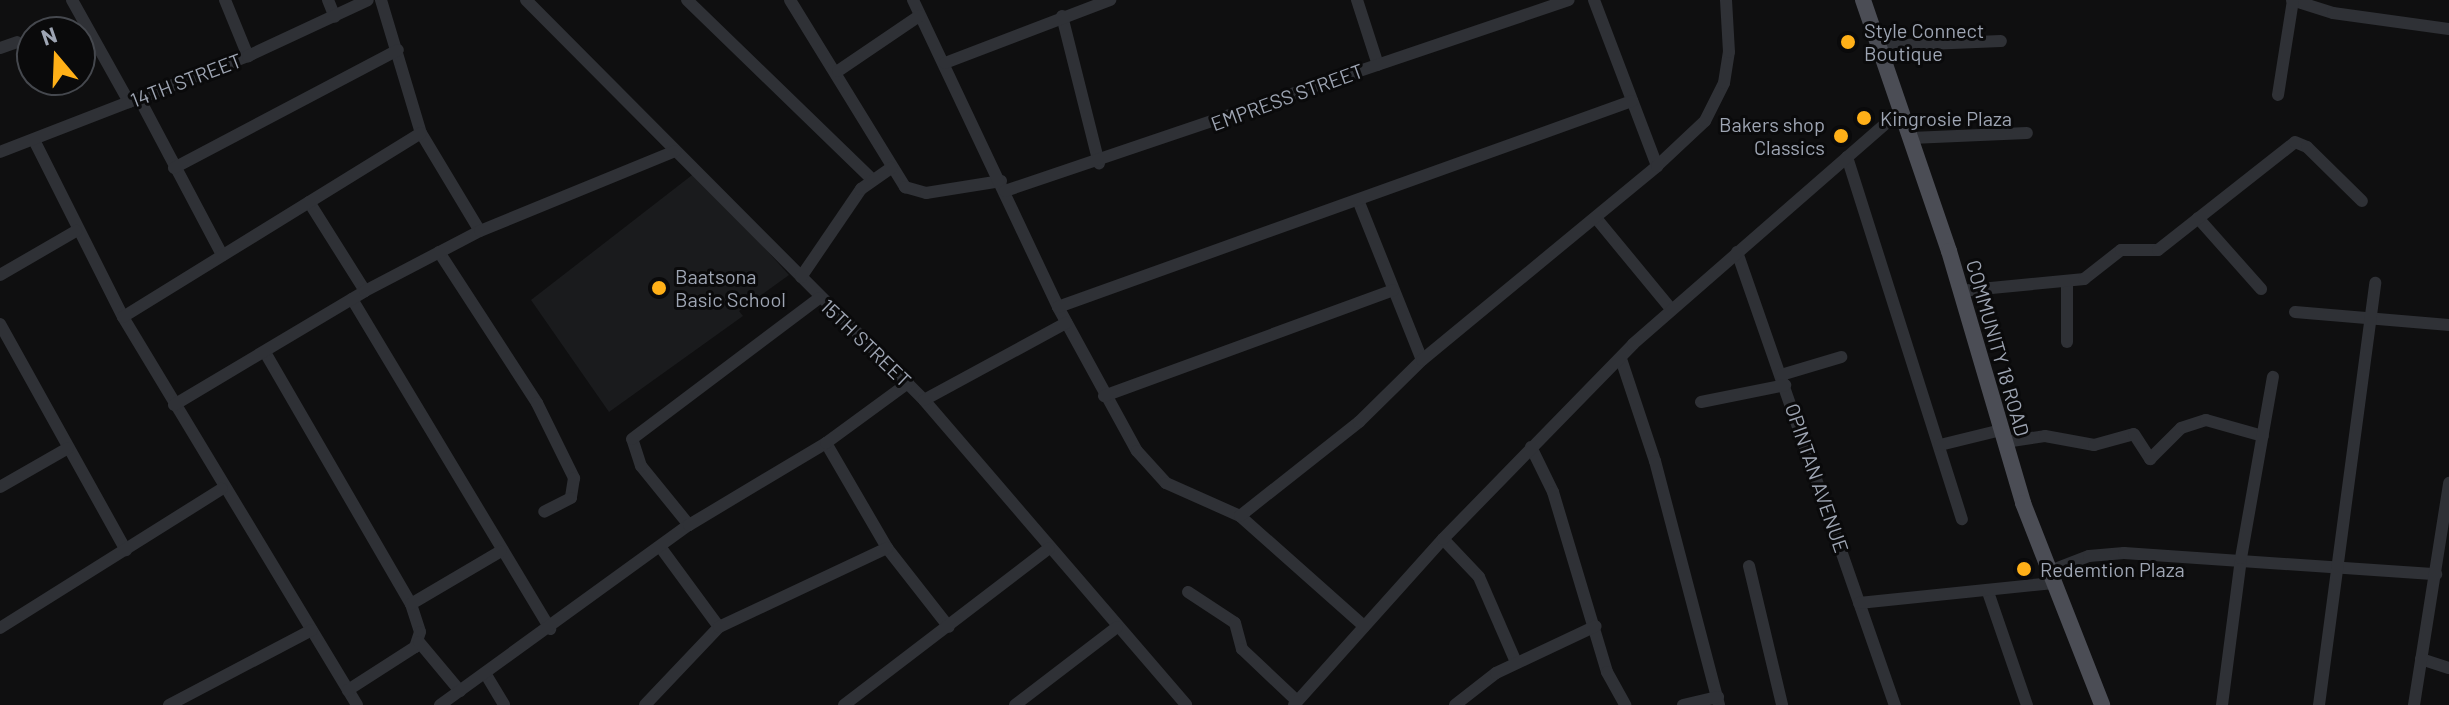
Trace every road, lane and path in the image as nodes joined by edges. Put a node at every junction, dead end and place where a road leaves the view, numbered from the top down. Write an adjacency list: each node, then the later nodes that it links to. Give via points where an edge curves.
1 (225, 0): 24 (street)
2 (328, 0): 19 (street)
3 (368, 0): 19 (street, 14TH STREET)
4 (381, 0): 23 (street)
5 (526, 0): 36 (street, 15TH STREET)
6 (687, 0): 43 (street)
7 (790, 0): 27 (street)
8 (913, 0): 17 (street)
9 (1110, 0): 18 (street)
10 (1357, 0): 26 (street)
11 (1569, 0): 26 (street, EMPRESS STREET)
12 (1594, 0): 30 (street)
13 (1726, 0): 40 (street, via 1729,52 1718,103)
14 (1863, 0): 22 (main road, COMMUNITY 18 ROAD)
15 (2293, 0): 20 (street, via 2333,13); 28 (street)
16 (78, 2): 29 (street)
17 (919, 16): 25 (street); 27 (street)
18 (1062, 16): 25 (street); 39 (street)
19 (335, 17): 24 (street, 14TH STREET)
20 (2449, 29)
21 (2001, 41): 22 (street)
22 (1879, 46): 31 (main road, COMMUNITY 18 ROAD)
23 (398, 50): 32 (street); 41 (street)
24 (248, 56): 29 (street, 14TH STREET)
25 (945, 63): 44 (street)
26 (1378, 65): 39 (street, EMPRESS STREET)
27 (838, 71): 42 (street)
28 (2278, 95)
29 (134, 100): 35 (street, 14TH STREET); 41 (street)
30 (1632, 101): 40 (street); 45 (street)
31 (1901, 110): 34 (main road, COMMUNITY 18 ROAD); 38 (street)
32 (421, 133): 47 (street); 51 (street)
33 (2027, 133): 34 (street)
34 (1911, 138): 62 (main road, COMMUNITY 18 ROAD)
35 (34, 140): 37 (street, 14TH STREET); 50 (street)
36 (675, 151): 51 (street); 56 (street, 15TH STREET)
37 (0, 152)
38 (1847, 157): 53 (street); 88 (street)
39 (1099, 163): 44 (street, EMPRESS STREET)
40 (1657, 166): 48 (street)
41 (174, 168): 54 (street)
42 (891, 168): 43 (street); 44 (street, EMPRESS STREET, via 915,192)
43 (871, 178): 56 (street)
44 (1003, 186): 65 (street)
45 (1358, 200): 60 (street); 65 (street)
46 (2362, 201): 49 (street, via 2307,147 2295,142)
47 (309, 202): 54 (street); 61 (street)
48 (1596, 218): 66 (street); 77 (street)
49 (2198, 218): 57 (street, via 2158,250 2121,250 2084,279); 59 (street)
50 (76, 231): 55 (street); 68 (street)
51 (480, 231): 52 (street)
52 (439, 252): 61 (street); 94 (street, via 537,403 574,478 571,498)
53 (1737, 252): 66 (street); 79 (street, OPINTAN AVENUE)
54 (222, 255): 68 (street)
55 (0, 275)
56 (801, 277): 63 (street, 15TH STREET)
57 (2067, 281): 62 (street); 73 (street)
58 (2375, 283): 69 (street)
59 (2261, 289)
60 (1393, 290): 77 (street); 81 (street)
61 (365, 291): 64 (street)
62 (1960, 291): 85 (main road, COMMUNITY 18 ROAD)
63 (819, 298): 80 (street, 15TH STREET); 97 (street, via 632,439 641,466)
64 (352, 299): 74 (street); 103 (street)
65 (1058, 307): 70 (street)
66 (1671, 309): 76 (street)
67 (2295, 312): 69 (street)
68 (123, 317): 84 (street)
69 (2371, 318): 72 (street); 105 (street)
70 (1066, 323): 81 (street); 82 (street)
71 (0, 324): 90 (street)
72 (2449, 325)
73 (2067, 342)
74 (266, 354): 84 (street); 112 (street)
75 (1841, 357): 79 (street)
76 (1621, 359): 89 (street); 129 (street, via 1655,461)
77 (1422, 360): 95 (street, via 1359,422)
78 (2273, 377): 86 (street)
79 (1783, 380): 83 (street); 111 (street, OPINTAN AVENUE)
80 (908, 383): 82 (street, 15TH STREET); 87 (street)
81 (1104, 396): 95 (street, via 1152,471 1166,483)
82 (924, 400): 101 (street, 15TH STREET)
83 (1701, 402)
84 (174, 405): 93 (street)
85 (2003, 436): 86 (street, via 2045,436 2094,445 2134,434 2151,459 2181,428 2206,420); 88 (street); 108 (main road, COMMUNITY 18 ROAD)
86 (2263, 436): 104 (street)
87 (826, 443): 97 (street); 100 (street)
88 (1940, 445): 96 (street)
89 (1531, 447): 98 (street); 114 (street, via 1553,492)
90 (68, 448): 92 (street); 102 (street)
91 (2449, 483): 107 (street)
92 (0, 487)
93 (222, 489): 102 (street); 120 (street)
94 (544, 512)
95 (1240, 516): 113 (street)
96 (1962, 519)
97 (689, 525): 99 (street)
98 (1443, 539): 113 (street); 123 (street, via 1479,577)
99 (661, 548): 115 (street); 119 (street)
100 (887, 548): 115 (street); 116 (street)
101 (1049, 548): 116 (street); 117 (street, 15TH STREET)
102 (126, 550): 118 (street)
103 (501, 551): 112 (street); 119 (street)
104 (2241, 558): 105 (street); 108 (street, via 2089,556); 146 (street)
105 (2337, 564): 107 (street); 147 (street)
106 (1749, 566): 142 (street)
107 (2436, 574): 122 (street)
108 (2049, 578): 110 (street); 145 (main road, COMMUNITY 18 ROAD)
109 (1188, 592): 130 (street, via 1235,623 1242,649)
110 (1988, 592): 111 (street); 144 (street)
111 (1859, 603): 143 (street, OPINTAN AVENUE)
112 (411, 604): 121 (street)
113 (1364, 626): 130 (street)
114 (1596, 626): 123 (street); 140 (street, via 1607,672)
115 (719, 627): 135 (street)
116 (949, 627): 136 (street)
117 (1117, 627): 128 (street); 138 (street, 15TH STREET)
118 (0, 628)
119 (550, 629): 125 (street)
120 (312, 630): 126 (street); 131 (street)
121 (419, 642): 126 (street); 127 (street)
122 (2421, 659): 124 (street); 148 (street)
123 (1516, 662): 139 (street)
124 (2449, 668)
125 (485, 673): 127 (street); 134 (street)
126 (348, 690): 132 (street)
127 (460, 691): 133 (street)
128 (1032, 701): 137 (street)
129 (1718, 701): 141 (street)
130 (1296, 703)
131 (169, 705)
132 (357, 705)
133 (440, 705)
134 (504, 705)
135 (645, 705)
136 (844, 705)
137 (1015, 705)
138 (1186, 705)
139 (1455, 705)
140 (1625, 705)
141 (1683, 705)
142 (1782, 705)
143 (1895, 705)
144 (2027, 705)
145 (2102, 705)
146 (2222, 705)
147 (2319, 705)
148 (2414, 705)

